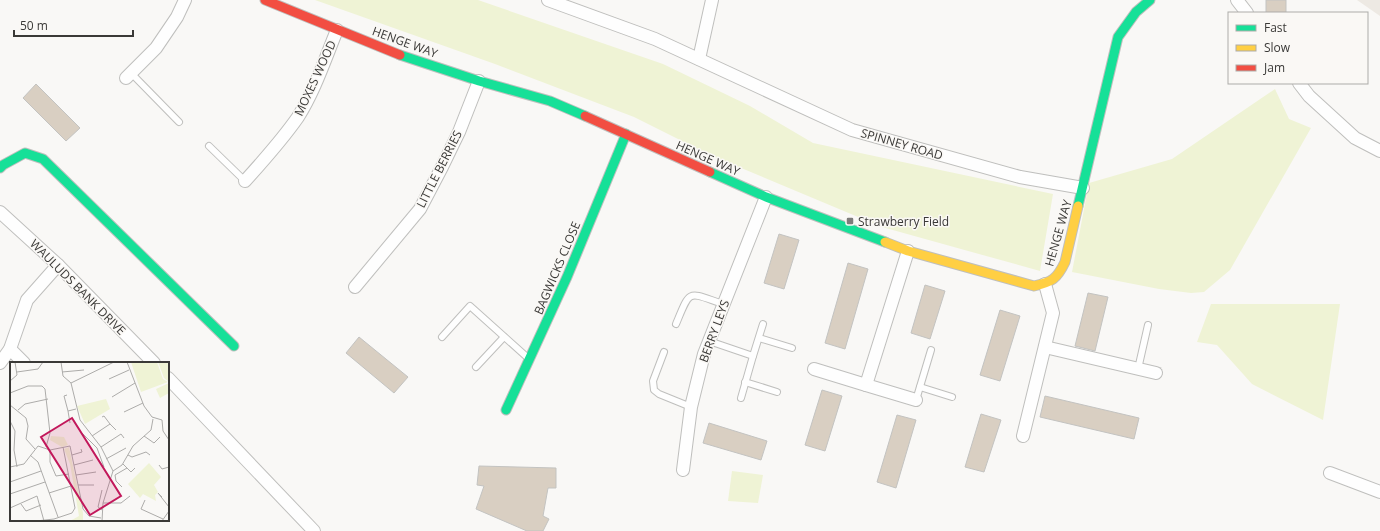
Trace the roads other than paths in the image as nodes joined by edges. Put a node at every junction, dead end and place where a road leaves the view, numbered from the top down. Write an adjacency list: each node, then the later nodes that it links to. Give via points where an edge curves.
1 (184, 0): 10 (street, via 177,17 156,48)
2 (265, 0): 8 (street, HENGE WAY)
3 (548, 0): 9 (street, SPINNEY ROAD, via 655,39)
4 (712, 0): 9 (street)
5 (1237, 0): 7 (street)
6 (1144, 1): 19 (street, via 1118,37)
7 (1246, 12)
8 (337, 30): 11 (street, HENGE WAY, via 405,57); 18 (street, MOXES WOOD, via 299,115 278,145)
9 (699, 60): 19 (street, SPINNEY ROAD, via 852,130 1020,177)
10 (129, 76): 13 (lane)
11 (479, 81): 14 (street, HENGE WAY, via 550,101); 25 (street, LITTLE BERRIES, via 446,160 420,209)
12 (1300, 84): 16 (street, via 1309,96 1355,138)
13 (180, 122)
14 (626, 134): 20 (street, HENGE WAY); 41 (street, BAGWICKS CLOSE, via 567,277)
15 (209, 146): 18 (lane)
16 (1380, 151)
17 (0, 168): 34 (street, via 25,153 43,159)
18 (245, 181)
19 (1083, 188): 24 (street, HENGE WAY, via 1065,262 1057,278)
20 (766, 197): 22 (street, HENGE WAY); 26 (street, BERRY LEYS)
21 (0, 212): 23 (street, WAULUDS BANK DRIVE)
22 (908, 251): 24 (street, HENGE WAY, via 1034,286); 51 (street)
23 (58, 265): 37 (street, via 27,300); 43 (street, WAULUDS BANK DRIVE)
24 (1045, 284): 36 (street, via 1053,313)
25 (355, 287)
26 (723, 304): 27 (lane, via 691,295 686,299); 33 (street, BERRY LEYS)
27 (676, 324)
28 (763, 324): 32 (lane)
29 (1148, 325): 47 (lane)
30 (442, 337): 31 (lane, via 470,306)
31 (504, 337): 41 (lane); 45 (lane)
32 (759, 338): 35 (lane); 40 (lane)
33 (709, 341): 40 (lane); 57 (street, BERRY LEYS)
34 (234, 346)
35 (792, 348)
36 (1045, 348): 47 (street); 59 (street)
37 (10, 349): 42 (street); 44 (street)
38 (931, 350): 52 (lane)
39 (664, 352): 57 (lane, via 653,381 654,390)
40 (753, 356): 50 (lane)
41 (529, 359): 58 (street, BAGWICKS CLOSE)
42 (23, 362)
43 (153, 362)
44 (0, 363)
45 (476, 367)
46 (814, 369): 51 (street)
47 (1138, 369): 48 (street)
48 (1156, 373)
49 (169, 379): 63 (street)
50 (745, 382): 53 (lane); 55 (lane)
51 (866, 385): 56 (street)
52 (920, 387): 54 (lane); 56 (lane)
53 (777, 392)
54 (952, 397)
55 (741, 398)
56 (916, 400)
57 (691, 408): 60 (street, BERRY LEYS)
58 (506, 410)
59 (1023, 436)
60 (683, 470)
61 (1330, 473): 62 (street)
62 (1380, 492)
63 (314, 531)

